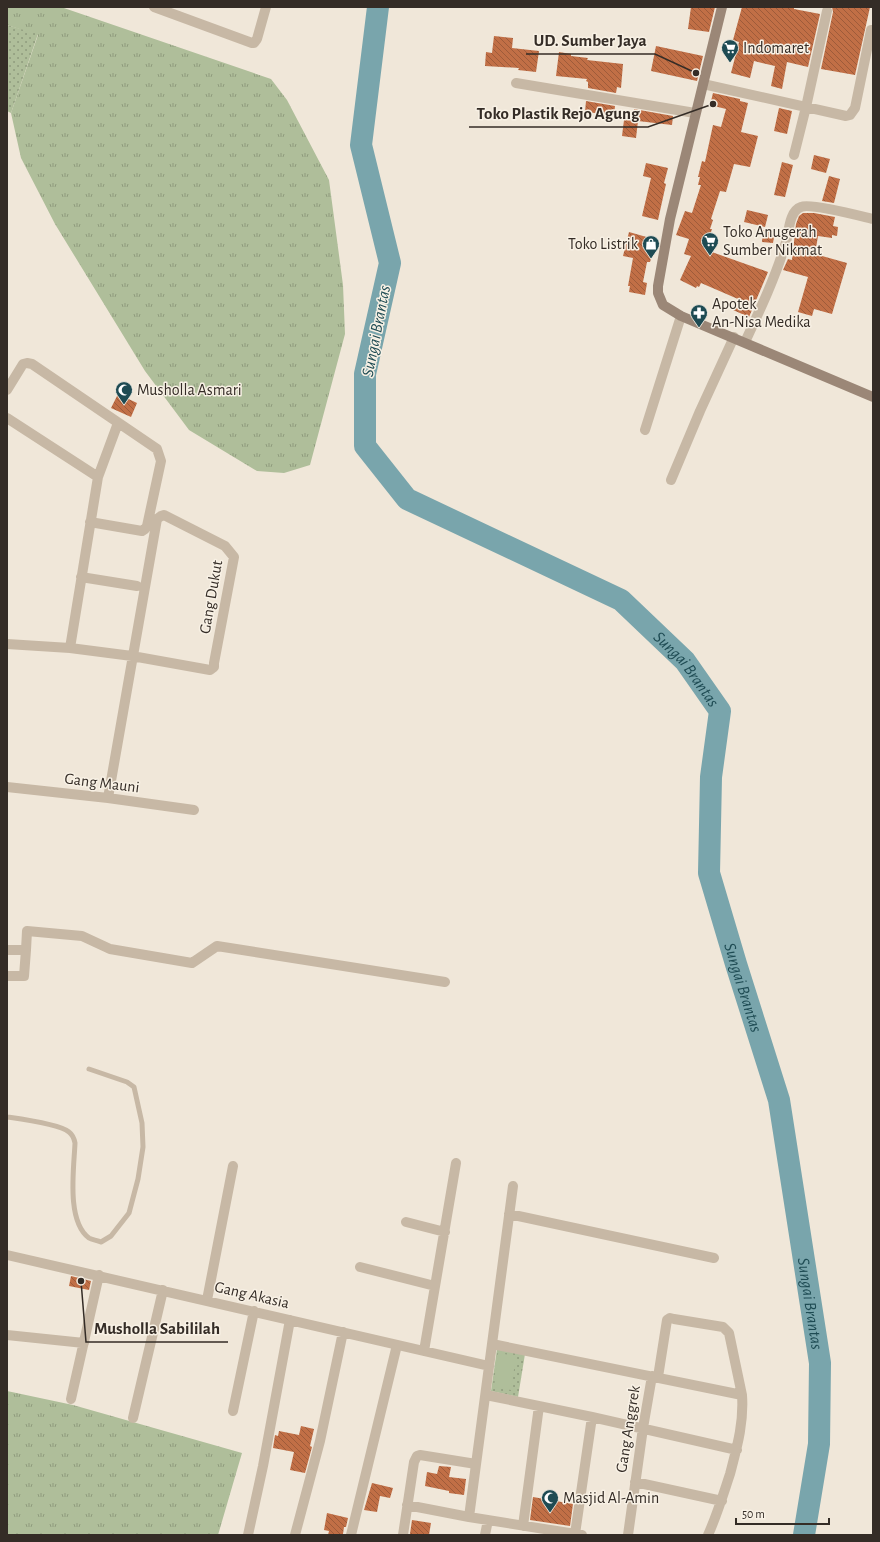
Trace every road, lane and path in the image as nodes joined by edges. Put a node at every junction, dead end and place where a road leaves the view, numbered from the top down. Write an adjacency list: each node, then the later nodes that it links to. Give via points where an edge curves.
1 (154, 7): 2 (street, via 254,43)
2 (266, 7)
3 (722, 7): 7 (main road)
4 (827, 11): 8 (street)
5 (870, 30): 8 (street, via 852,113 846,116)
6 (516, 83): 9 (street)
7 (703, 84): 8 (street); 9 (main road)
8 (806, 107): 10 (street)
9 (696, 112): 12 (main road, via 670,219 658,286 663,305)
10 (794, 155)
11 (873, 219): 14 (street, via 815,207 802,206 796,209 762,305)
12 (681, 316): 13 (main road); 19 (street)
13 (734, 337): 14 (main road); 21 (street)
14 (744, 342): 16 (main road)
15 (7, 390): 18 (street, via 23,364 32,364)
16 (873, 397)
17 (7, 418): 20 (street)
18 (118, 423): 20 (street); 22 (street, via 157,449 160,455 161,461 147,526 142,531)
19 (645, 430)
20 (98, 477): 22 (street)
21 (672, 480)
22 (90, 522): 23 (street)
23 (81, 577): 24 (street); 26 (street)
24 (137, 586)
25 (7, 644): 26 (street)
26 (70, 648): 27 (street)
27 (132, 656): 27 (street, Gang Dukut, via 157,519 164,515 225,546 234,557 214,666 210,670 205,670); 29 (street)
28 (7, 787): 29 (street, Gang Mauni)
29 (108, 798): 30 (street, Gang Mauni)
30 (194, 810)
31 (7, 950): 32 (street)
32 (26, 950): 33 (street, via 24,976); 34 (street, via 27,931 82,936 110,949 192,963 216,946)
33 (7, 976)
34 (444, 982)
35 (89, 1069): 36 (lane, via 127,1082 134,1087 142,1123 143,1147 128,1212 111,1236 101,1242 90,1238 79,1226 75,1212 73,1136 64,1129)
36 (7, 1117)
37 (456, 1163): 42 (street)
38 (233, 1166): 49 (street)
39 (513, 1186): 40 (street)
40 (509, 1214): 44 (street); 55 (street)
41 (406, 1222): 42 (street)
42 (444, 1232): 47 (street)
43 (7, 1255): 46 (street, Gang Akasia)
44 (714, 1258)
45 (360, 1267): 47 (street)
46 (98, 1275): 48 (street, Gang Akasia); 54 (street)
47 (435, 1286): 57 (street)
48 (163, 1290): 49 (street, Gang Akasia); 66 (street)
49 (207, 1300): 50 (street, Gang Akasia)
50 (254, 1311): 51 (street, Gang Akasia); 64 (street)
51 (290, 1320): 52 (street, Gang Akasia); 77 (street)
52 (343, 1332): 56 (street, Gang Akasia); 78 (street, via 320,1442)
53 (7, 1335): 54 (street)
54 (84, 1343): 62 (street)
55 (492, 1344): 58 (street); 59 (street)
56 (397, 1345): 57 (street, Gang Akasia); 79 (street)
57 (424, 1351): 58 (street, Gang Akasia)
58 (489, 1366): 60 (street)
59 (655, 1376): 61 (street); 61 (street, Gang Anggrek, via 667,1320 670,1318 723,1327 729,1333); 67 (street, Gang Anggrek)
60 (486, 1395): 63 (street); 69 (street)
61 (742, 1395): 68 (street, via 742,1420)
62 (71, 1399)
63 (539, 1406): 65 (street); 75 (street)
64 (233, 1411)
65 (592, 1417): 67 (street); 82 (street)
66 (133, 1418)
67 (642, 1428): 68 (street); 70 (street, Gang Anggrek)
68 (736, 1450): 71 (street)
69 (476, 1464): 72 (street, via 417,1456); 73 (street)
70 (635, 1482): 71 (street); 83 (street, Gang Anggrek)
71 (722, 1501): 84 (street)
72 (407, 1506): 73 (street); 80 (street)
73 (468, 1517): 74 (street)
74 (488, 1520): 75 (street); 81 (street)
75 (523, 1526): 76 (street)
76 (537, 1532): 82 (street)
77 (248, 1535)
78 (295, 1535)
79 (351, 1535)
80 (402, 1535)
81 (485, 1535)
82 (579, 1535)
83 (628, 1535)
84 (708, 1535)

